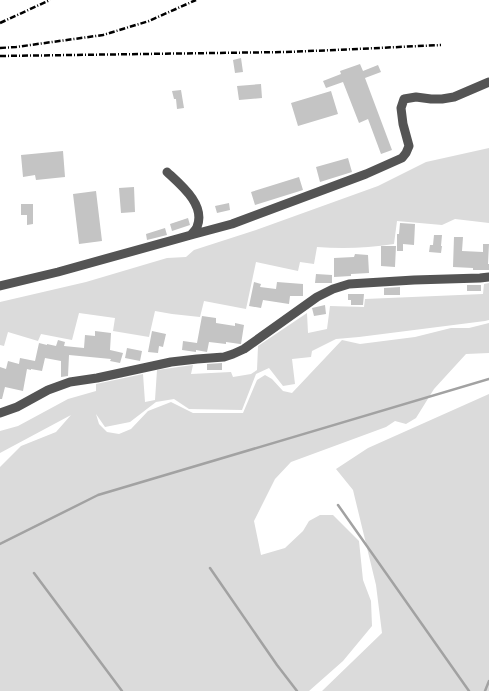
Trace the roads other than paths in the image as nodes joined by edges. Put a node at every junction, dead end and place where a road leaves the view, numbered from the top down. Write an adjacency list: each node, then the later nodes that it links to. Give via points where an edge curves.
1 (489, 82): 3 (street, via 454,97 404,99 401,108 408,146 402,158 240,221)
2 (167, 172): 3 (street, via 181,184 193,200 199,215 197,229)
3 (191, 235): 5 (street)
4 (489, 277): 6 (street, via 349,284 317,297 244,349 224,358 171,362 70,382)
5 (0, 286)
6 (0, 413)

